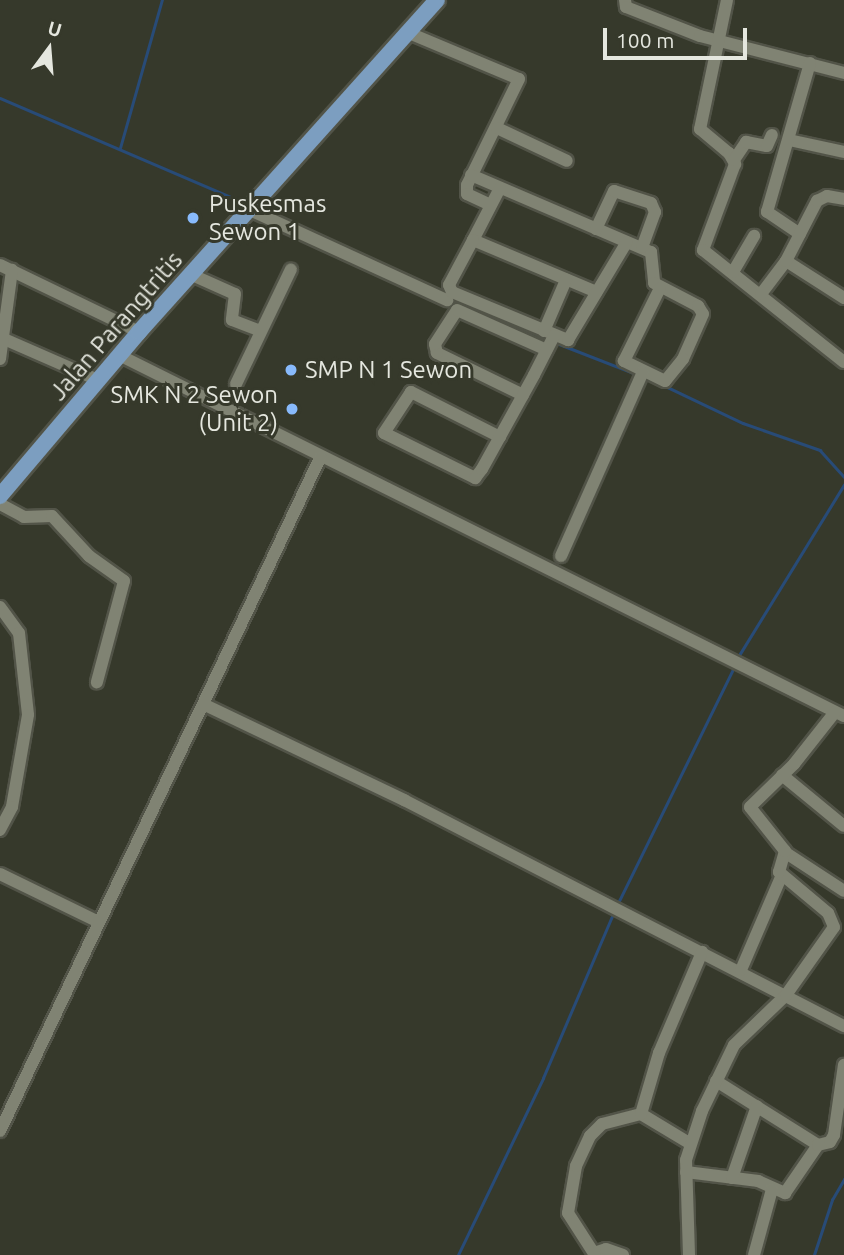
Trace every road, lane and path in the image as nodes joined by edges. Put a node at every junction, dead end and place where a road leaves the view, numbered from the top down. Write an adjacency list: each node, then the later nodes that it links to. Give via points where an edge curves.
1 (438, 0): 4 (main road, Jalan Parangtritis)
2 (625, 0): 5 (street, via 626,7)
3 (727, 0): 5 (street)
4 (409, 33): 8 (street, via 518,77 520,83); 18 (main road, Jalan Parangtritis)
5 (719, 42): 6 (street); 12 (street, via 700,129)
6 (810, 63): 7 (street); 10 (street)
7 (844, 73)
8 (497, 128): 13 (street); 14 (street)
9 (772, 135): 12 (street, via 767,146 746,142)
10 (789, 139): 11 (street); 20 (street, via 767,212)
11 (844, 152)
12 (734, 160): 28 (street, via 702,247)
13 (567, 161)
14 (471, 175): 15 (street); 17 (street, via 467,194)
15 (500, 188): 17 (street); 19 (street)
16 (844, 200): 20 (street, via 827,196 817,201)
17 (491, 205): 22 (street)
18 (250, 209): 29 (main road, Jalan Parangtritis); 35 (street)
19 (596, 229): 23 (street); 24 (street, via 614,191 651,203 655,212)
20 (800, 234): 25 (street)
21 (754, 236): 28 (street)
22 (473, 240): 30 (street); 39 (street, via 449,285 452,292)
23 (627, 242): 24 (street); 32 (street)
24 (642, 247): 31 (street, via 653,254 651,278)
25 (786, 261): 33 (street); 34 (street)
26 (6, 268): 37 (street); 38 (street)
27 (291, 269): 36 (street)
28 (733, 272): 33 (street)
29 (190, 274): 36 (street, via 235,294 232,320); 37 (main road, Jalan Parangtritis)
30 (566, 280): 32 (street); 39 (street)
31 (660, 288): 43 (street, via 624,359); 43 (street, via 698,306 702,314 671,377 665,381)
32 (597, 292): 39 (street, via 570,338)
33 (761, 294): 42 (street, via 784,319)
34 (844, 298)
35 (447, 300)
36 (260, 331): 45 (street)
37 (139, 332): 40 (main road, Jalan Parangtritis)
38 (4, 339): 41 (street); 44 (street)
39 (549, 341): 46 (street); 46 (street, via 457,310 435,344 437,353)
40 (120, 355): 44 (main road, Jalan Parangtritis); 48 (street)
41 (0, 359)
42 (844, 362)
43 (641, 377): 51 (street)
44 (98, 380): 49 (main road, Jalan Parangtritis)
45 (236, 384)
46 (523, 396): 47 (street)
47 (500, 437): 47 (street, via 473,479 384,433 411,392)
48 (320, 458): 54 (street); 55 (street)
49 (0, 496)
50 (0, 504): 53 (street, via 24,517 52,516 89,556 124,581)
51 (561, 556)
52 (0, 607): 58 (street, via 19,634 29,715 12,807)
53 (97, 682)
54 (205, 705): 63 (street); 64 (street)
55 (839, 714): 56 (street)
56 (782, 775): 57 (street); 59 (street, via 750,807)
57 (844, 826)
58 (0, 830)
59 (786, 853): 61 (street, via 777,866); 62 (street)
60 (0, 874): 63 (street)
61 (782, 875): 65 (street); 66 (street, via 828,913 834,927)
62 (844, 891)
63 (99, 922): 72 (street)
64 (702, 952): 65 (street); 71 (street, via 659,1053)
65 (741, 970): 66 (street)
66 (786, 995): 67 (street); 69 (street, via 734,1045)
67 (844, 1026)
68 (844, 1065): 74 (street, via 834,1135 827,1144)
69 (716, 1081): 70 (street); 73 (street)
70 (757, 1106): 74 (street); 76 (street)
71 (641, 1114): 73 (street); 79 (street, via 603,1124 590,1136 576,1166 568,1217)
72 (0, 1131)
73 (689, 1143): 75 (street)
74 (818, 1145): 77 (street, via 787,1191)
75 (686, 1172): 76 (street); 78 (street)
76 (732, 1178): 77 (street, via 758,1181)
77 (772, 1189): 81 (street)
78 (686, 1253)
79 (596, 1254): 80 (street, via 606,1249)
80 (623, 1255)
81 (754, 1255)

